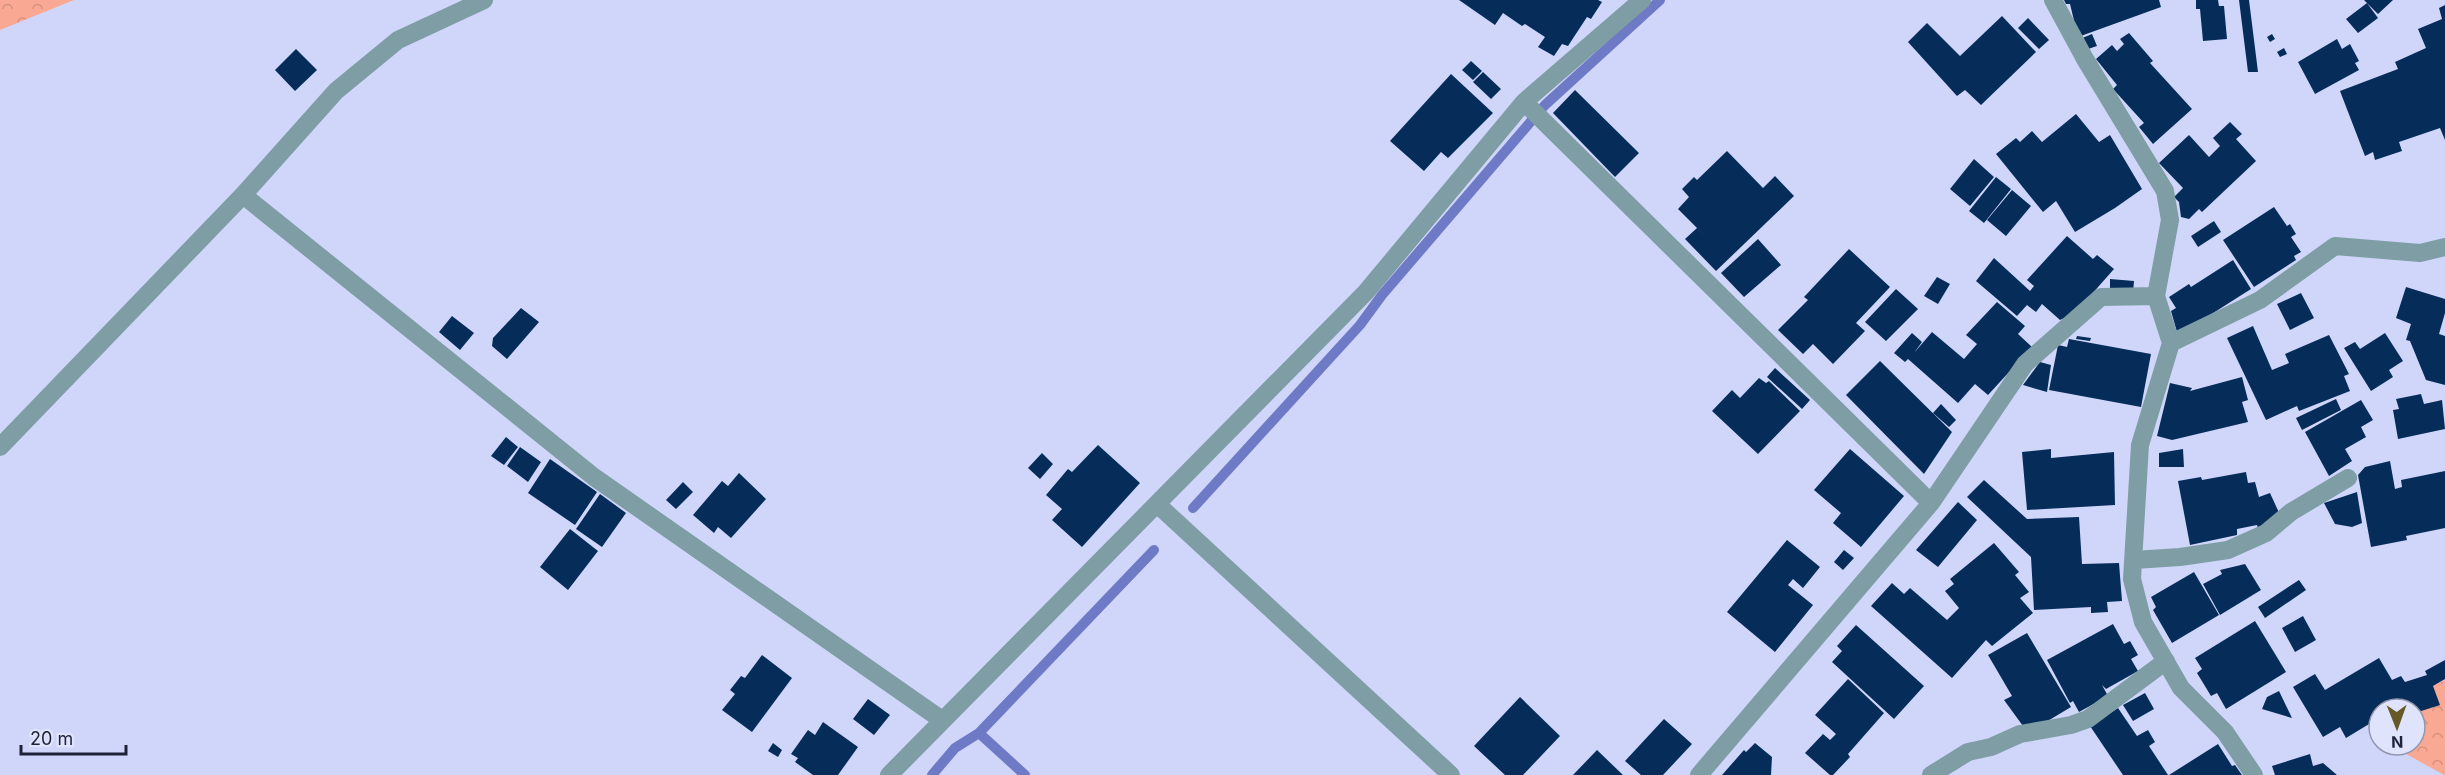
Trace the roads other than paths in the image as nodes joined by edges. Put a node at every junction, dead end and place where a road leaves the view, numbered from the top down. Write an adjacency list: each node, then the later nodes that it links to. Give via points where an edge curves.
1 (484, 0): 5 (street, via 398,40 336,91)
2 (1642, 0): 4 (street)
3 (2053, 0): 7 (street, via 2165,191 2170,220)
4 (1533, 112): 11 (street); 12 (street, via 1366,292)
5 (243, 195): 9 (street); 15 (street, via 594,477)
6 (2445, 247): 8 (street, via 2420,253 2334,246 2260,300)
7 (2156, 296): 8 (street); 11 (street, via 2101,297 2025,364)
8 (2171, 343): 13 (street, via 2140,446)
9 (0, 447)
10 (2348, 478): 13 (street, via 2291,512 2266,533 2228,550)
11 (1931, 502): 18 (street)
12 (1158, 505): 15 (street); 17 (street)
13 (2134, 560): 14 (street, via 2133,579 2143,622)
14 (2166, 660): 19 (street, via 2088,719 2020,734 1968,752); 20 (street, via 2181,688 2225,732)
15 (942, 720): 16 (street)
16 (889, 775)
17 (1451, 775)
18 (1699, 775)
19 (1931, 775)
20 (2254, 775)

